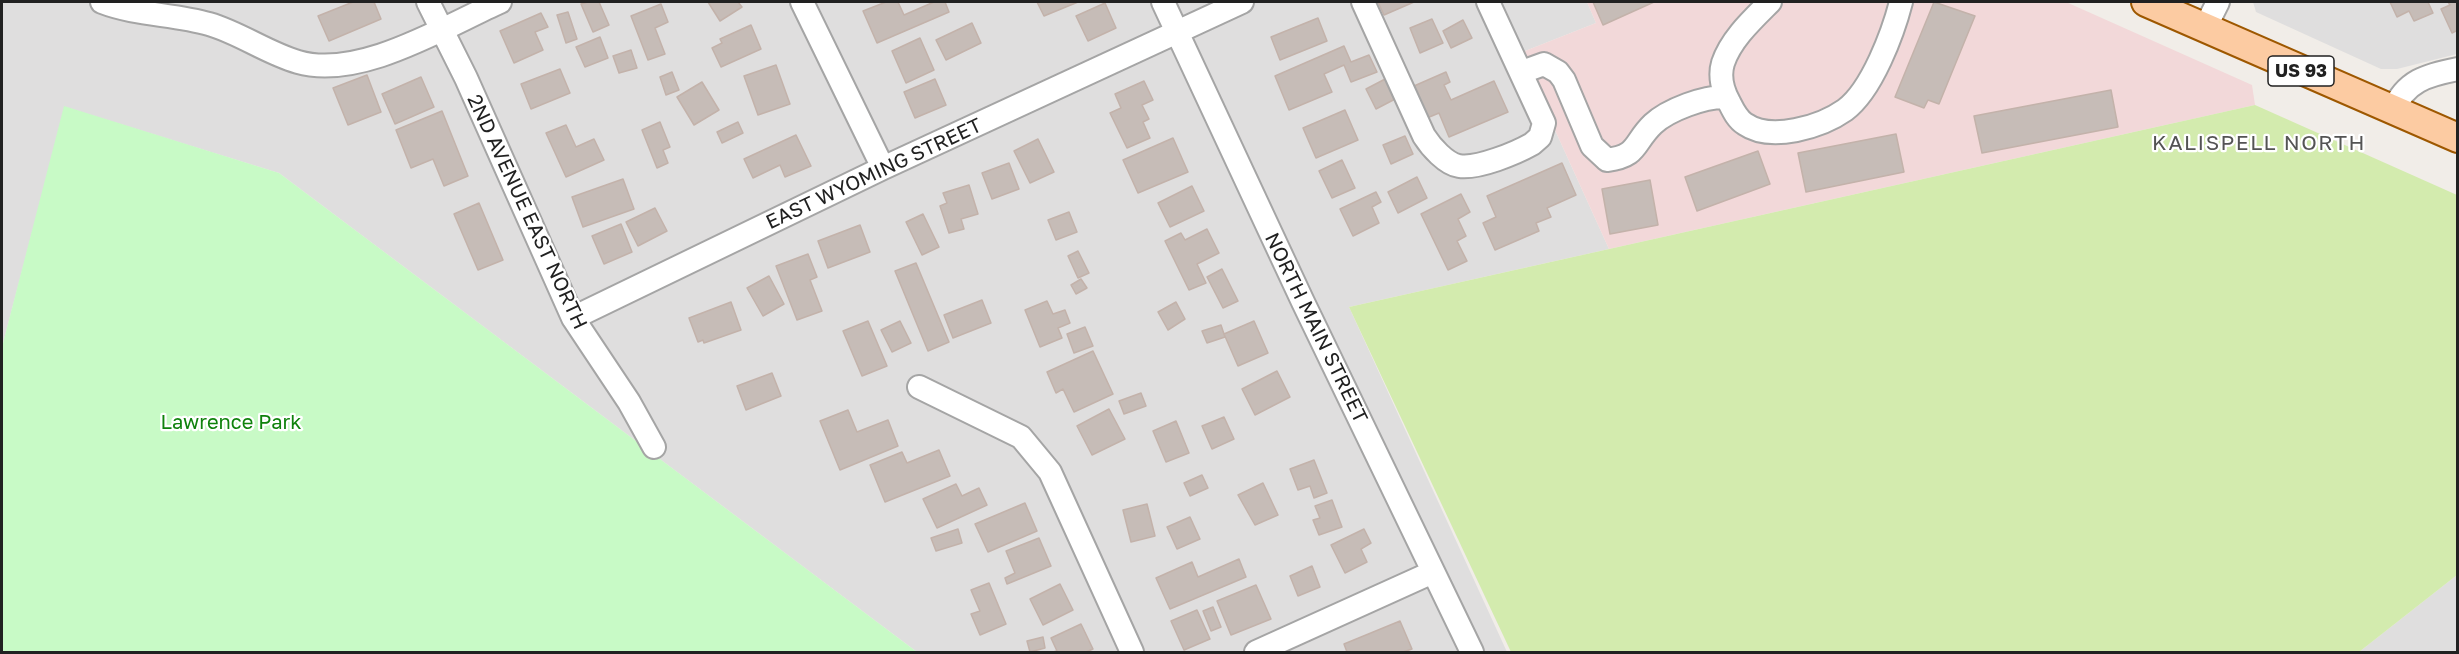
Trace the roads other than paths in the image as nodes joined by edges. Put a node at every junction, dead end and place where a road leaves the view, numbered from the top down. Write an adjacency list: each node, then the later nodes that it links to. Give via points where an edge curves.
1 (102, 2): 13 (street, via 212,25 282,56 317,66 335,67 367,60)
2 (428, 2): 13 (street, 2ND AVENUE EAST NORTH)
3 (500, 2): 13 (street)
4 (802, 2): 21 (street)
5 (1163, 2): 15 (street, NORTH MAIN STREET)
6 (1242, 2): 15 (street, EAST WYOMING STREET)
7 (1363, 2): 17 (street, via 1424,136 1458,166 1492,160 1523,149 1540,137 1544,123)
8 (1488, 2): 17 (street)
9 (1770, 2): 18 (street, via 1726,55 1721,75)
10 (1901, 2): 18 (street, via 1887,44 1866,84 1846,109 1829,119 1788,130 1761,131 1740,120)
11 (2146, 2): 14 (main road, US 93)
12 (2218, 2): 14 (street)
13 (441, 28): 22 (street, 2ND AVENUE EAST NORTH)
14 (2205, 28): 19 (main road, US 93)
15 (1176, 32): 21 (street, EAST WYOMING STREET); 25 (street, NORTH MAIN STREET)
16 (2457, 69): 19 (street, via 2407,86)
17 (1522, 72): 18 (street, via 1544,64 1558,72 1592,146 1607,160 1631,154 1658,121 1703,98)
18 (1726, 97)
19 (2392, 111): 20 (main road, US 93)
20 (2457, 138)
21 (883, 168): 22 (street, EAST WYOMING STREET)
22 (573, 318): 24 (street, 2ND AVENUE EAST NORTH)
23 (919, 387): 27 (street, via 1021,437 1050,472)
24 (654, 447)
25 (1433, 572): 26 (street); 28 (street, NORTH MAIN STREET)
26 (1268, 650)
27 (1132, 652)
28 (1472, 652)

